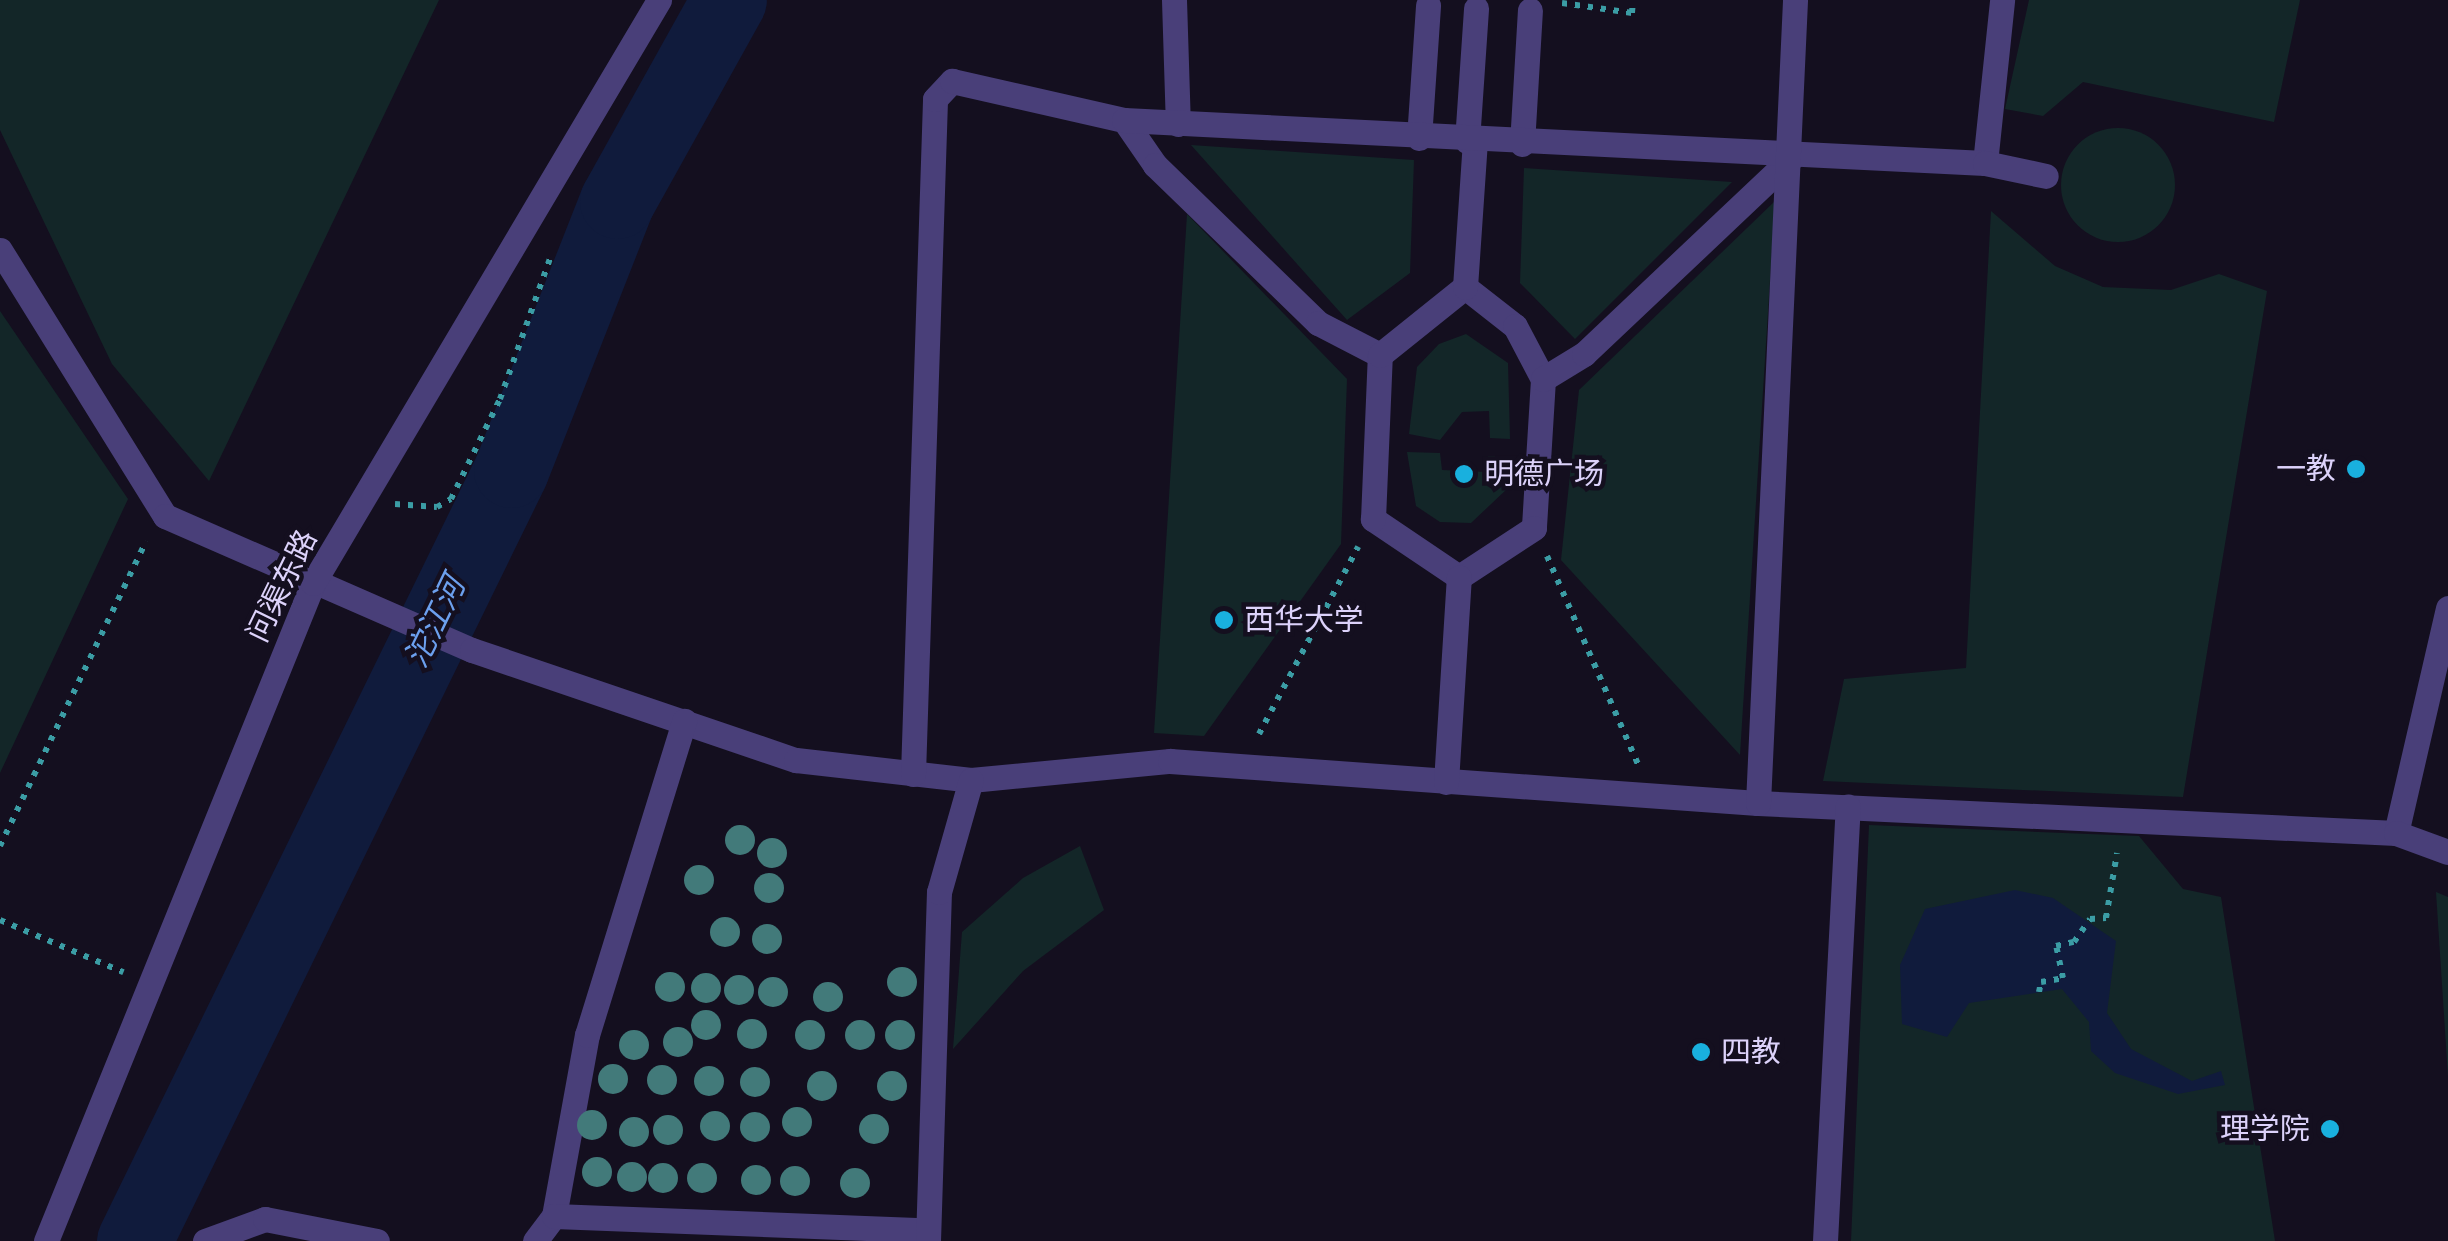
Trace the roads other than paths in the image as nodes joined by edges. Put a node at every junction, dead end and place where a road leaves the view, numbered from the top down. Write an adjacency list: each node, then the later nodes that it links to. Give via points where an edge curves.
1 (659, 0): 21 (street, 问渠东路, via 364,500)
2 (1174, 0): 9 (street)
3 (1795, 0): 13 (street)
4 (2002, 0): 14 (street)
5 (1428, 6): 10 (street)
6 (1536, 6): 12 (street)
7 (1476, 8): 11 (street)
8 (1124, 120): 9 (street); 18 (street, via 1155,165 1318,323); 24 (street, via 952,81 935,98)
9 (1178, 124): 10 (street)
10 (1419, 138): 11 (street)
11 (1471, 141): 12 (street); 17 (street)
12 (1522, 144): 13 (street)
13 (1791, 158): 14 (street); 19 (street, via 1584,354); 27 (street)
14 (1985, 163): 15 (street)
15 (2046, 176)
16 (0, 250): 21 (street, via 164,516)
17 (1465, 287): 18 (street); 19 (street, via 1515,326)
18 (1380, 355): 20 (street, via 1373,519)
19 (1543, 379): 20 (street, via 1534,528)
20 (1459, 577): 26 (street)
21 (322, 588): 23 (street, via 472,650); 33 (street, 问渠东路)
22 (2448, 608): 29 (street)
23 (684, 721): 24 (street, via 796,760); 31 (street, via 587,1035)
24 (913, 774): 25 (street)
25 (971, 780): 26 (street, via 1170,761); 32 (street, via 939,892)
26 (1446, 782): 27 (street)
27 (1758, 803): 28 (street)
28 (1848, 807): 29 (street); 37 (street)
29 (2396, 833): 30 (street)
30 (2448, 852)
31 (554, 1216): 32 (street); 36 (street)
32 (926, 1235)
33 (46, 1241)
34 (205, 1241): 35 (street, via 265,1218)
35 (378, 1241)
36 (536, 1241)
37 (1825, 1241)

